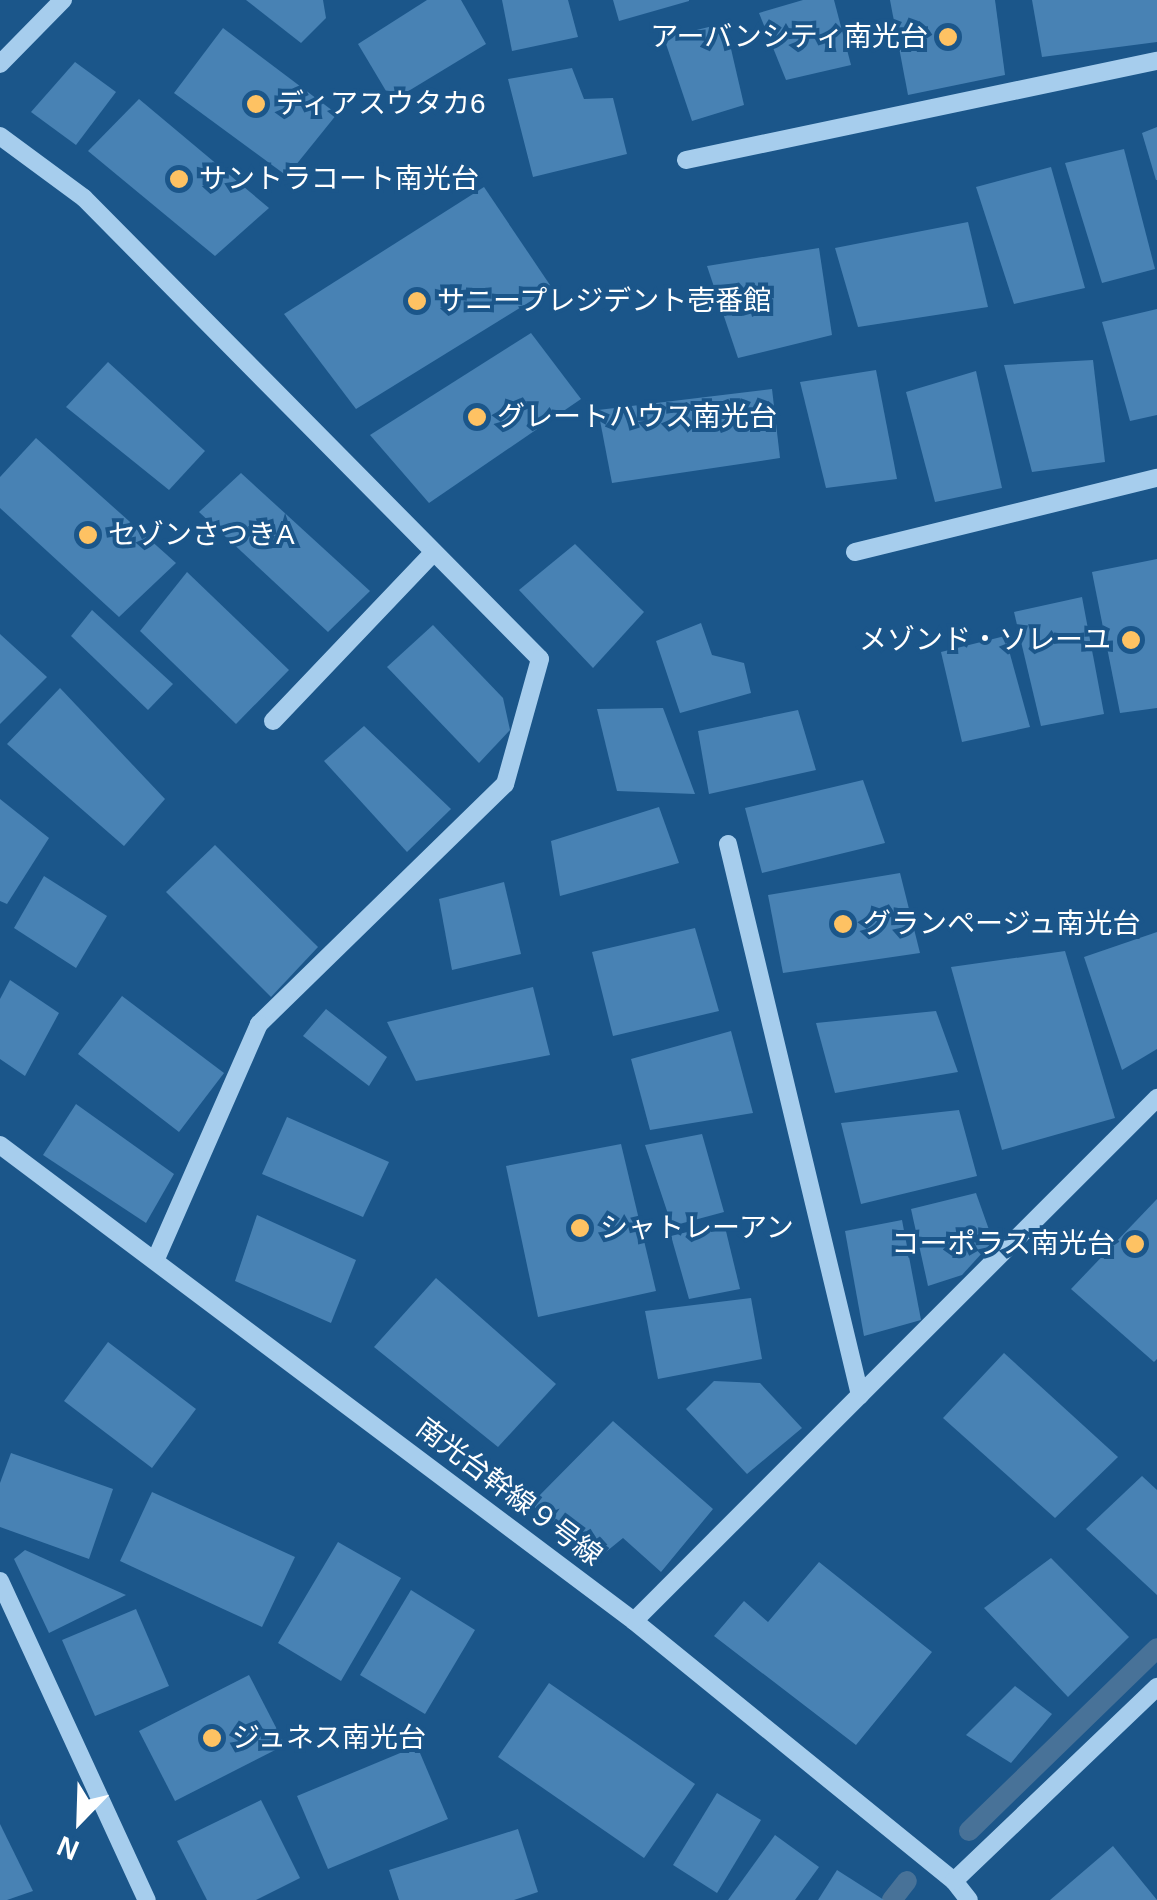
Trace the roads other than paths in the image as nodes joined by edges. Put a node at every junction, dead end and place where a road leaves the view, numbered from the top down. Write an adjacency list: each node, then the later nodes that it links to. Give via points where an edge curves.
1 (62, 0): 3 (street)
2 (1157, 62): 5 (street)
3 (0, 64)
4 (0, 136): 8 (street, via 84,198)
5 (686, 160)
6 (1157, 478): 7 (street)
7 (855, 552)
8 (432, 554): 9 (street); 13 (street, via 540,660 505,784 259,1024)
9 (272, 722)
10 (728, 844): 14 (street)
11 (1157, 1098): 14 (street)
12 (0, 1145): 13 (street, 南光台幹線９号線)
13 (156, 1259): 16 (street, 南光台幹線９号線)
14 (860, 1394): 16 (street)
15 (0, 1581): 19 (street)
16 (634, 1621): 18 (street, 南光台幹線９号線)
17 (1157, 1687): 18 (street)
18 (954, 1880): 20 (street, 南光台幹線９号線)
19 (148, 1900)
20 (969, 1900)

